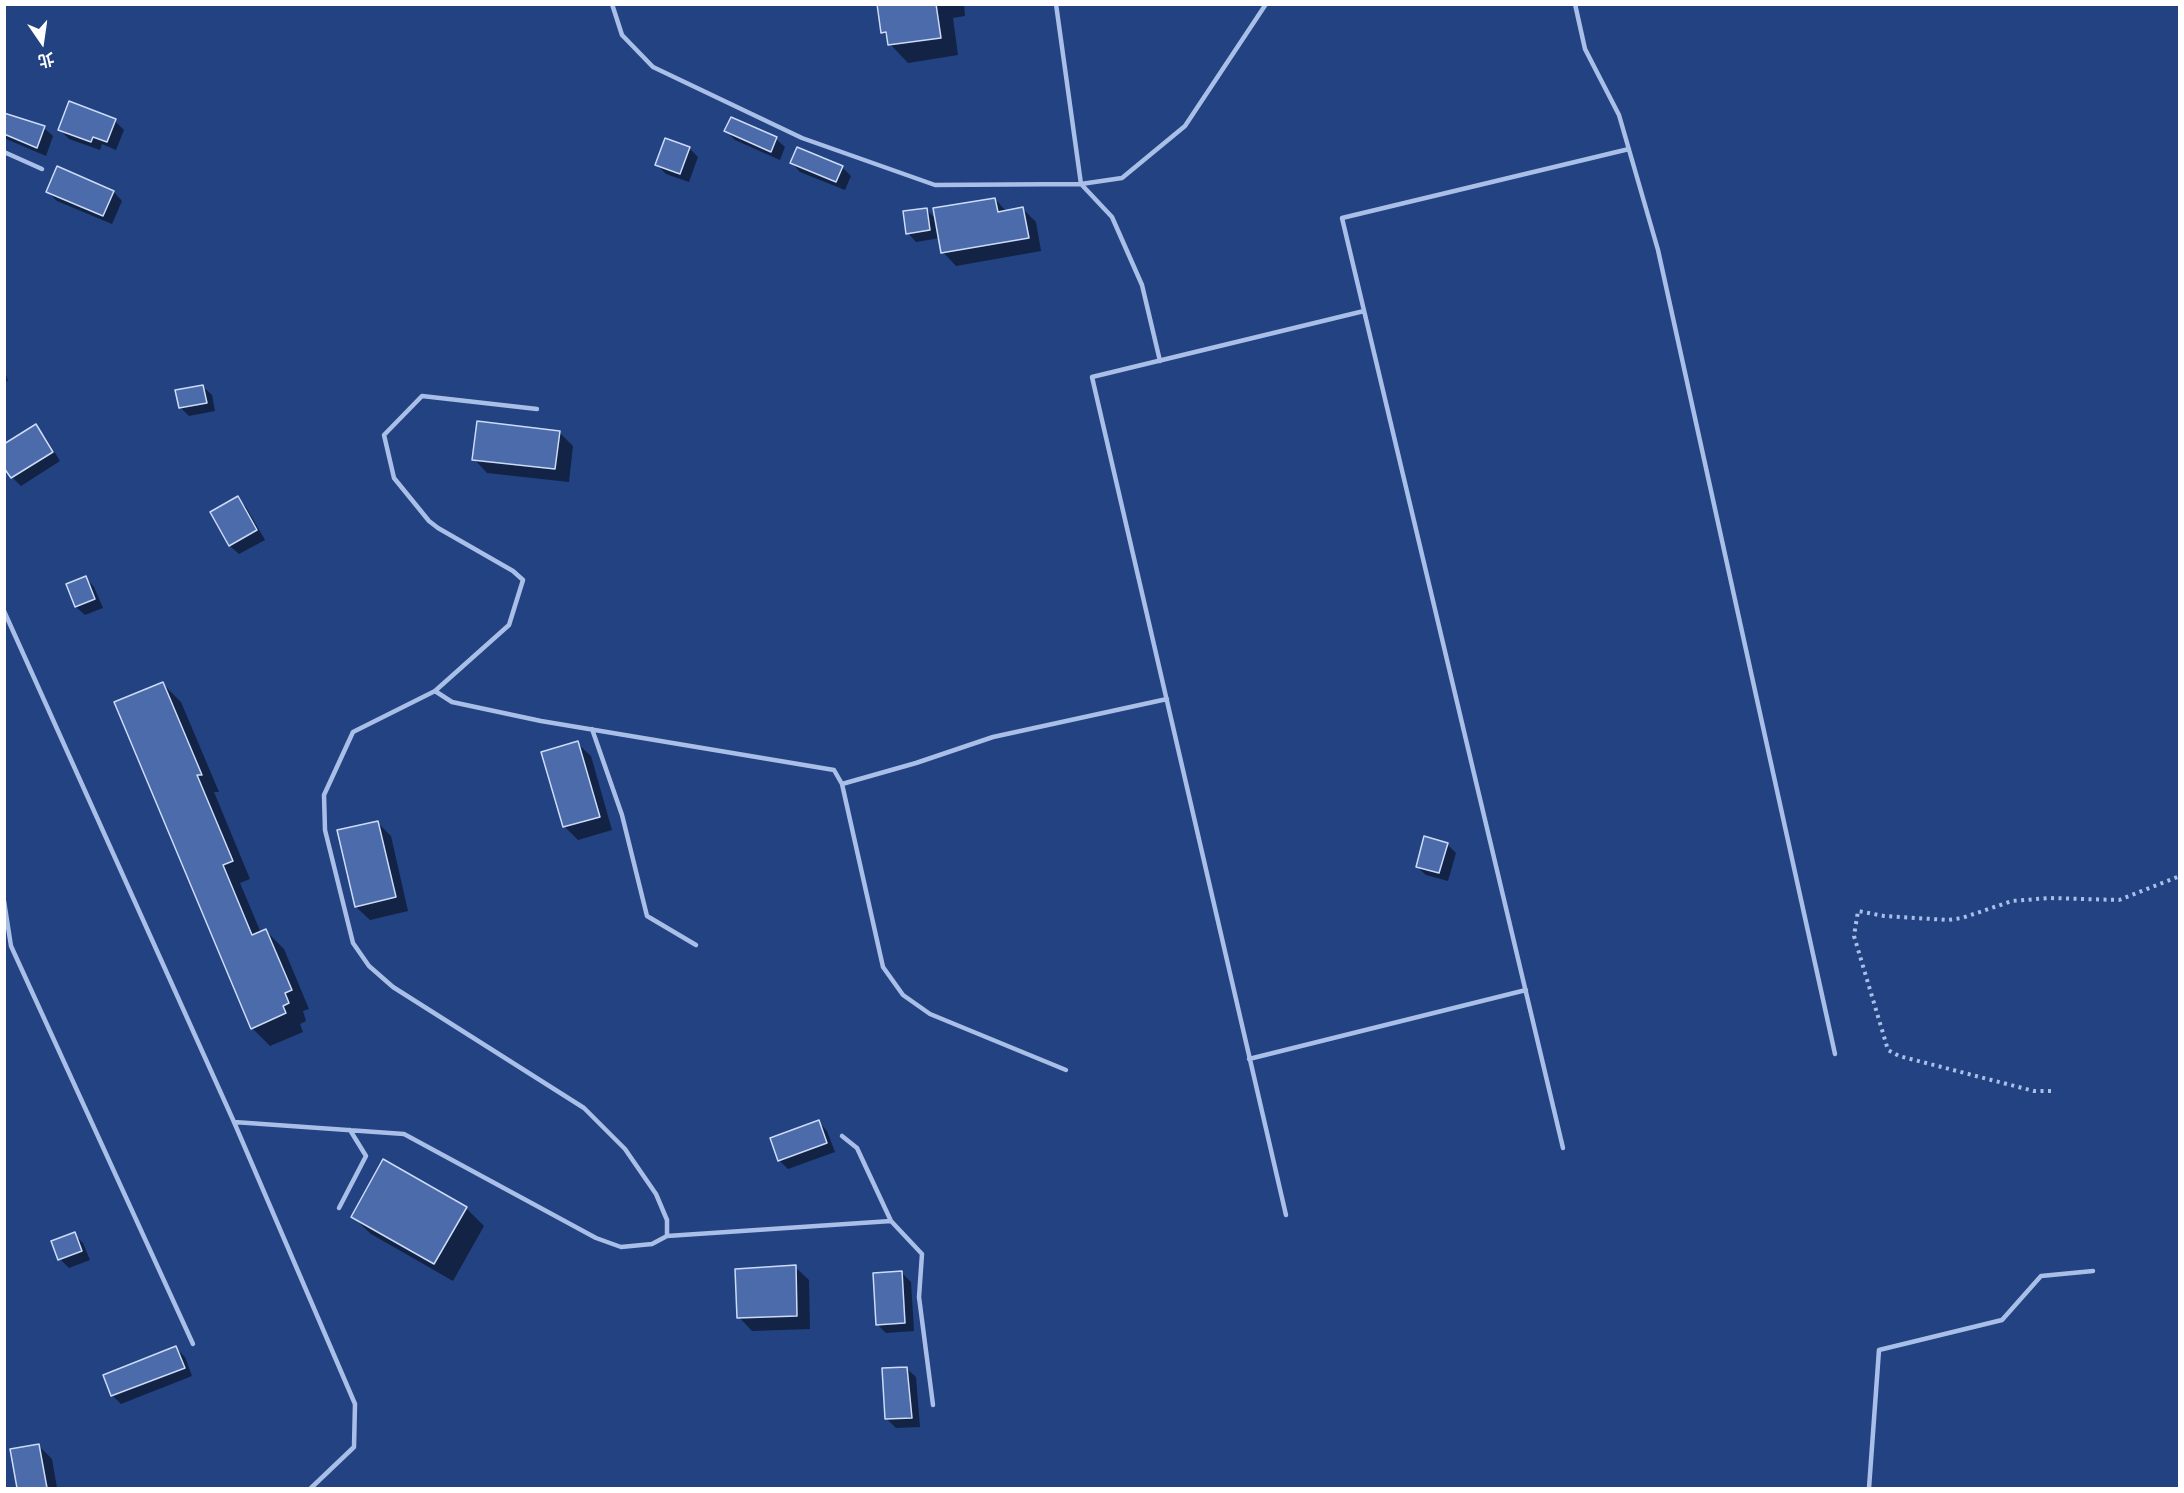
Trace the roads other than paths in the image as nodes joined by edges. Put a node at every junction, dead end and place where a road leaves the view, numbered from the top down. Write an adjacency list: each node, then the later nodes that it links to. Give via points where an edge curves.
1 (612, 4): 8 (lane, via 622,35 652,68 802,138 935,185)
2 (1056, 4): 8 (lane)
3 (1266, 4): 8 (lane, via 1185,126 1122,178)
4 (1575, 4): 5 (lane, via 1585,49 1619,115)
5 (1629, 149): 9 (lane, via 1342,218); 20 (lane, via 1661,261)
6 (4, 152): 7 (lane)
7 (42, 169)
8 (1081, 184): 10 (lane, via 1112,217 1142,285)
9 (1364, 311): 10 (lane); 19 (lane)
10 (1160, 361): 14 (lane, via 1092,377)
11 (537, 409): 13 (lane, via 422,396 384,435 394,478 429,521 523,580 509,625)
12 (4, 611): 23 (lane)
13 (435, 691): 15 (lane, via 452,702); 30 (lane, via 353,732 324,795 325,830 353,943 369,966 393,987 584,1108 625,1149 656,1194 667,1220)
14 (1167, 699): 16 (lane, via 993,737); 21 (lane)
15 (592, 729): 16 (lane, via 834,771); 18 (lane, via 622,815 647,916)
16 (842, 784): 22 (lane, via 883,967 903,995 930,1014)
17 (4, 901): 32 (lane, via 11,946)
18 (696, 945)
19 (1526, 990): 21 (lane); 26 (lane)
20 (1835, 1054)
21 (1249, 1059): 28 (lane)
22 (1065, 1070)
23 (234, 1122): 24 (lane); 34 (lane, via 355,1404 354,1447)
24 (350, 1130): 27 (lane, via 366,1156); 30 (lane, via 404,1134 613,1244 652,1244)
25 (842, 1136): 29 (lane, via 857,1149)
26 (1563, 1148)
27 (339, 1208)
28 (1286, 1215)
29 (891, 1221): 30 (lane); 33 (lane, via 922,1254 919,1297)
30 (667, 1236)
31 (2093, 1271): 35 (lane, via 2041,1276 2002,1320 1879,1350)
32 (193, 1344)
33 (933, 1405)
34 (311, 1488)
35 (1869, 1488)

